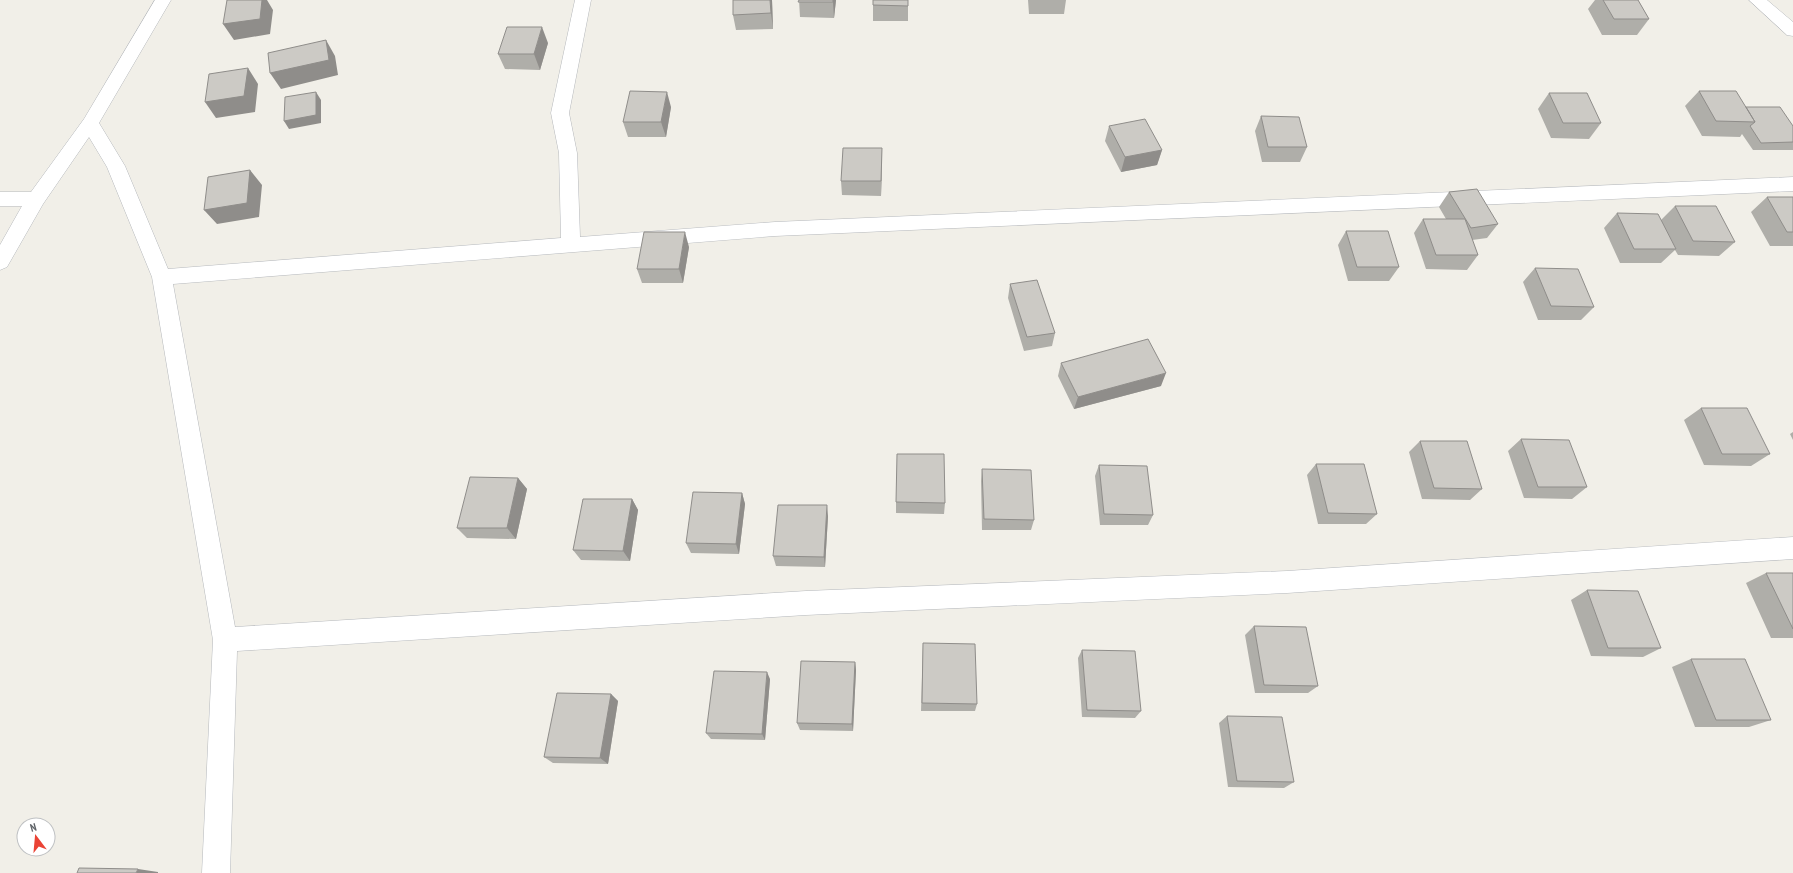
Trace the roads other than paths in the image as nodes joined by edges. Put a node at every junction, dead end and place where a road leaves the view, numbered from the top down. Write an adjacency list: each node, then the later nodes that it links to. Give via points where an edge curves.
1 (163, 0): 5 (street)
2 (583, 0): 9 (street, via 560,113 568,153)
3 (1757, 0): 4 (street)
4 (1793, 31)
5 (90, 123): 8 (street); 11 (street, via 116,166)
6 (1793, 184): 9 (street, via 782,229)
7 (0, 199): 8 (street)
8 (36, 199): 10 (street)
9 (571, 245): 11 (street)
10 (0, 262)
11 (162, 277): 13 (street)
12 (1793, 548): 13 (street, via 1287,582 806,603)
13 (225, 640): 14 (street)
14 (216, 873)

